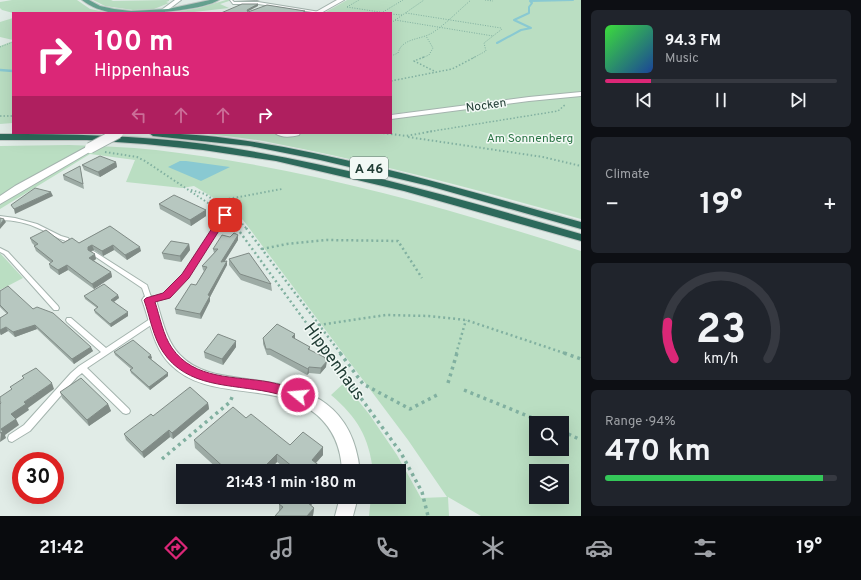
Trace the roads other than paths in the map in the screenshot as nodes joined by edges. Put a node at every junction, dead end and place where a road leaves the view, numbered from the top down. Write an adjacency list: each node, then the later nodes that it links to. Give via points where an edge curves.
1 (85, 0): 8 (main road, via 113,11)
2 (178, 0): 8 (street)
3 (216, 0): 8 (main road)
4 (233, 0): 6 (lane, via 231,3)
5 (341, 0): 10 (street)
6 (268, 4): 7 (lane); 9 (lane)
7 (259, 8)
8 (162, 12)
9 (312, 12)
10 (320, 12)
11 (581, 94): 12 (street, Nocken)
12 (392, 117)
13 (0, 129): 14 (highway)
14 (12, 129)
15 (116, 134): 18 (street, bridge)
16 (162, 134): 21 (highway, A 46, via 237,142 341,162 416,179)
17 (0, 137): 22 (highway, A 46, via 142,141 192,145 276,158 412,190)
18 (0, 201)
19 (225, 215): 26 (lane, via 185,276 166,296)
20 (0, 218): 23 (lane, via 41,228)
21 (581, 226)
22 (581, 238)
23 (66, 239)
24 (0, 250): 27 (lane, via 6,253)
25 (93, 253): 26 (lane, via 145,287)
26 (149, 300): 28 (street)
27 (56, 308)
28 (156, 319): 30 (lane); 34 (street, via 167,349 186,369 200,376 290,391 327,412 343,437)
29 (69, 320): 30 (lane)
30 (106, 352): 31 (lane)
31 (82, 368): 32 (lane); 33 (lane, via 27,428)
32 (126, 411)
33 (12, 438)
34 (350, 464)
35 (347, 504): 36 (street)
36 (344, 516)

